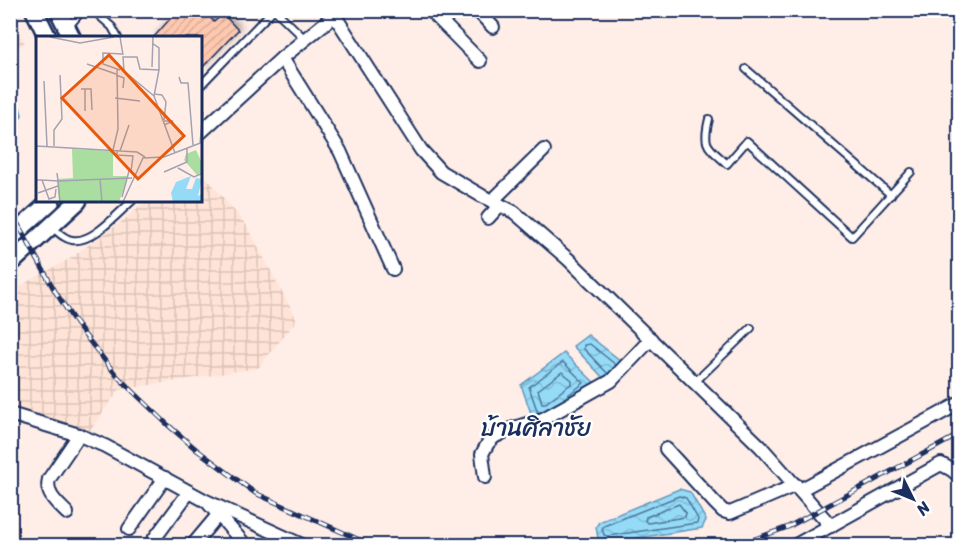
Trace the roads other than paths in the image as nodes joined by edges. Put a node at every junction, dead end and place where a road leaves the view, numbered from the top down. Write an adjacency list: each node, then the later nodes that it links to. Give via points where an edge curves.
1 (34, 10): 11 (main road)
2 (58, 10): 10 (main road)
3 (83, 10): 10 (lane)
4 (93, 10): 12 (lane)
5 (274, 10): 13 (lane); 17 (lane)
6 (430, 10): 15 (street)
7 (477, 10): 9 (street)
8 (338, 13): 13 (street); 26 (street, via 420,150 441,172)
9 (493, 27)
10 (69, 33)
11 (47, 36)
12 (117, 36)
13 (305, 39): 14 (street)
14 (282, 58): 19 (street); 31 (street, via 340,151)
15 (480, 61)
16 (746, 69): 22 (lane)
17 (202, 84)
18 (709, 119): 22 (lane, via 704,137 707,145 727,164 747,141 852,237)
19 (202, 131)
20 (544, 150): 26 (street)
21 (910, 172): 22 (lane)
22 (891, 195)
23 (50, 202): 29 (main road)
24 (77, 202): 28 (main road)
25 (131, 202): 28 (lane, via 97,232 78,241 66,238)
26 (496, 203): 27 (street); 33 (street, via 514,212 568,259)
27 (488, 218)
28 (51, 226): 30 (main road)
29 (10, 238)
30 (10, 264)
31 (393, 269)
32 (751, 328): 34 (lane)
33 (651, 339): 34 (street); 39 (street, via 611,381 543,419 494,437 482,454)
34 (695, 382): 42 (street)
35 (960, 403): 42 (street)
36 (10, 414): 37 (street)
37 (79, 435): 41 (street); 45 (street, via 47,487)
38 (666, 449): 42 (street, via 723,511 730,513)
39 (486, 477)
40 (960, 477): 47 (street, via 941,464)
41 (165, 478): 43 (street); 48 (street)
42 (798, 488): 47 (street)
43 (189, 492): 44 (street); 49 (street)
44 (206, 501): 46 (street); 52 (street)
45 (67, 513)
46 (218, 515): 50 (street); 51 (street)
47 (831, 526): 53 (street)
48 (129, 529)
49 (149, 546)
50 (192, 546)
51 (246, 546)
52 (304, 546)
53 (794, 546)

